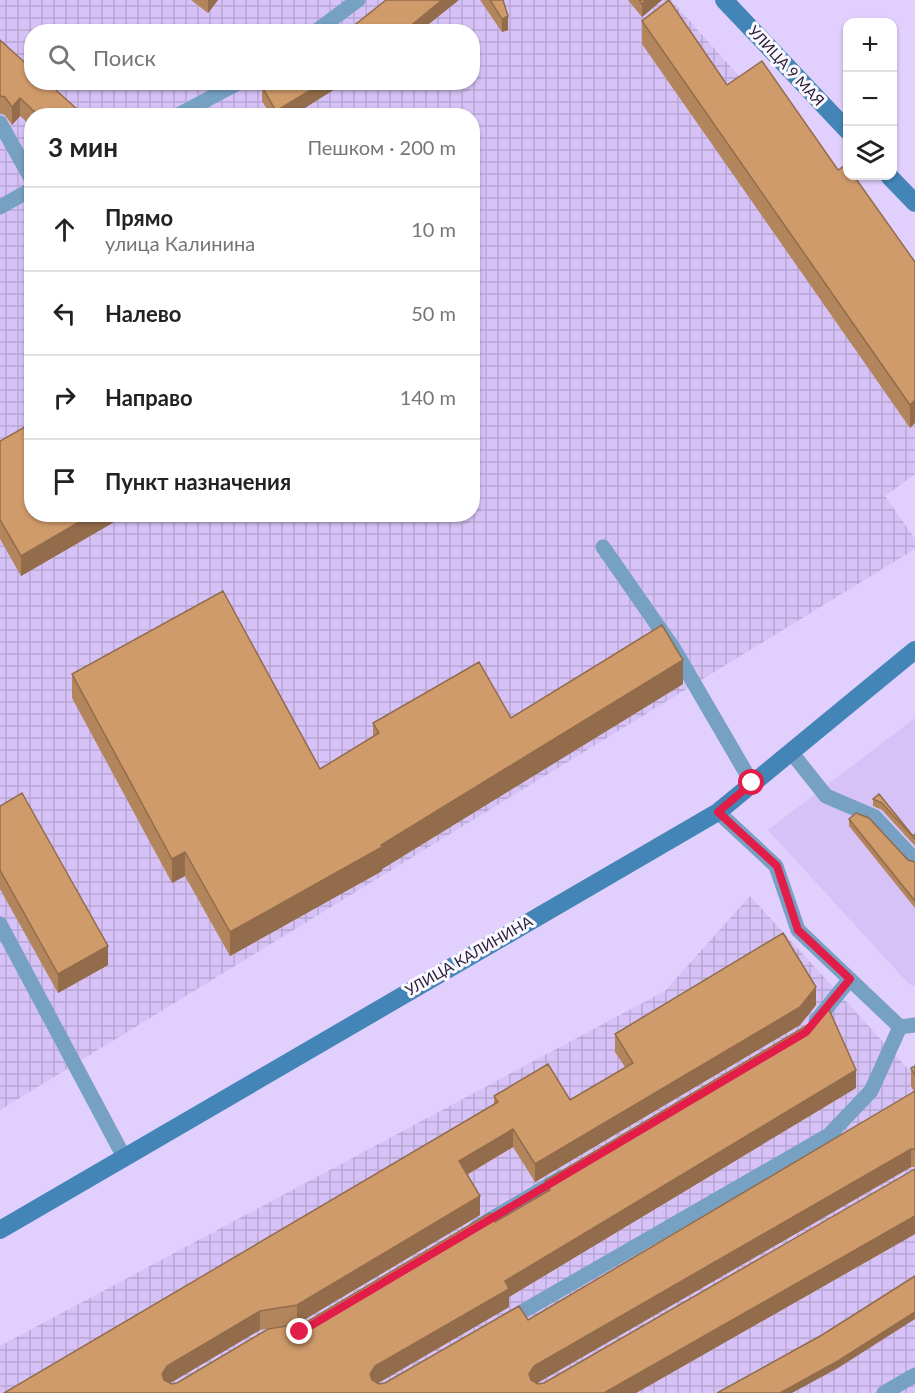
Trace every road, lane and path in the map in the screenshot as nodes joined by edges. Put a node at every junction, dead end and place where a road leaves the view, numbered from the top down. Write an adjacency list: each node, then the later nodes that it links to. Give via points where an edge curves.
1 (358, 0): 3 (lane)
2 (724, 0): 7 (street, УЛИЦА 9 МАЯ)
3 (326, 24)
4 (225, 90): 5 (lane)
5 (191, 108)
6 (0, 123): 8 (lane)
7 (843, 126)
8 (24, 166)
9 (893, 180): 11 (street)
10 (24, 194): 12 (lane)
11 (915, 203)
12 (0, 207)
13 (603, 547): 16 (lane, via 674,649)
14 (915, 650): 15 (street, УЛИЦА КАЛИНИНА)
15 (791, 752): 16 (street, УЛИЦА КАЛИНИНА); 18 (lane, via 826,796 875,817)
16 (752, 783): 17 (street, УЛИЦА КАЛИНИНА)
17 (718, 812): 20 (lane, via 777,866 798,930); 23 (street, УЛИЦА КАЛИНИНА)
18 (915, 860)
19 (0, 924): 23 (lane)
20 (850, 979): 21 (lane); 22 (lane)
21 (908, 1026): 27 (lane, via 871,1091 829,1135)
22 (806, 1032)
23 (124, 1157): 25 (street, УЛИЦА КАЛИНИНА)
24 (573, 1170): 26 (lane)
25 (0, 1230)
26 (462, 1236)
27 (492, 1328)
28 (915, 1375): 29 (lane)
29 (884, 1393)

